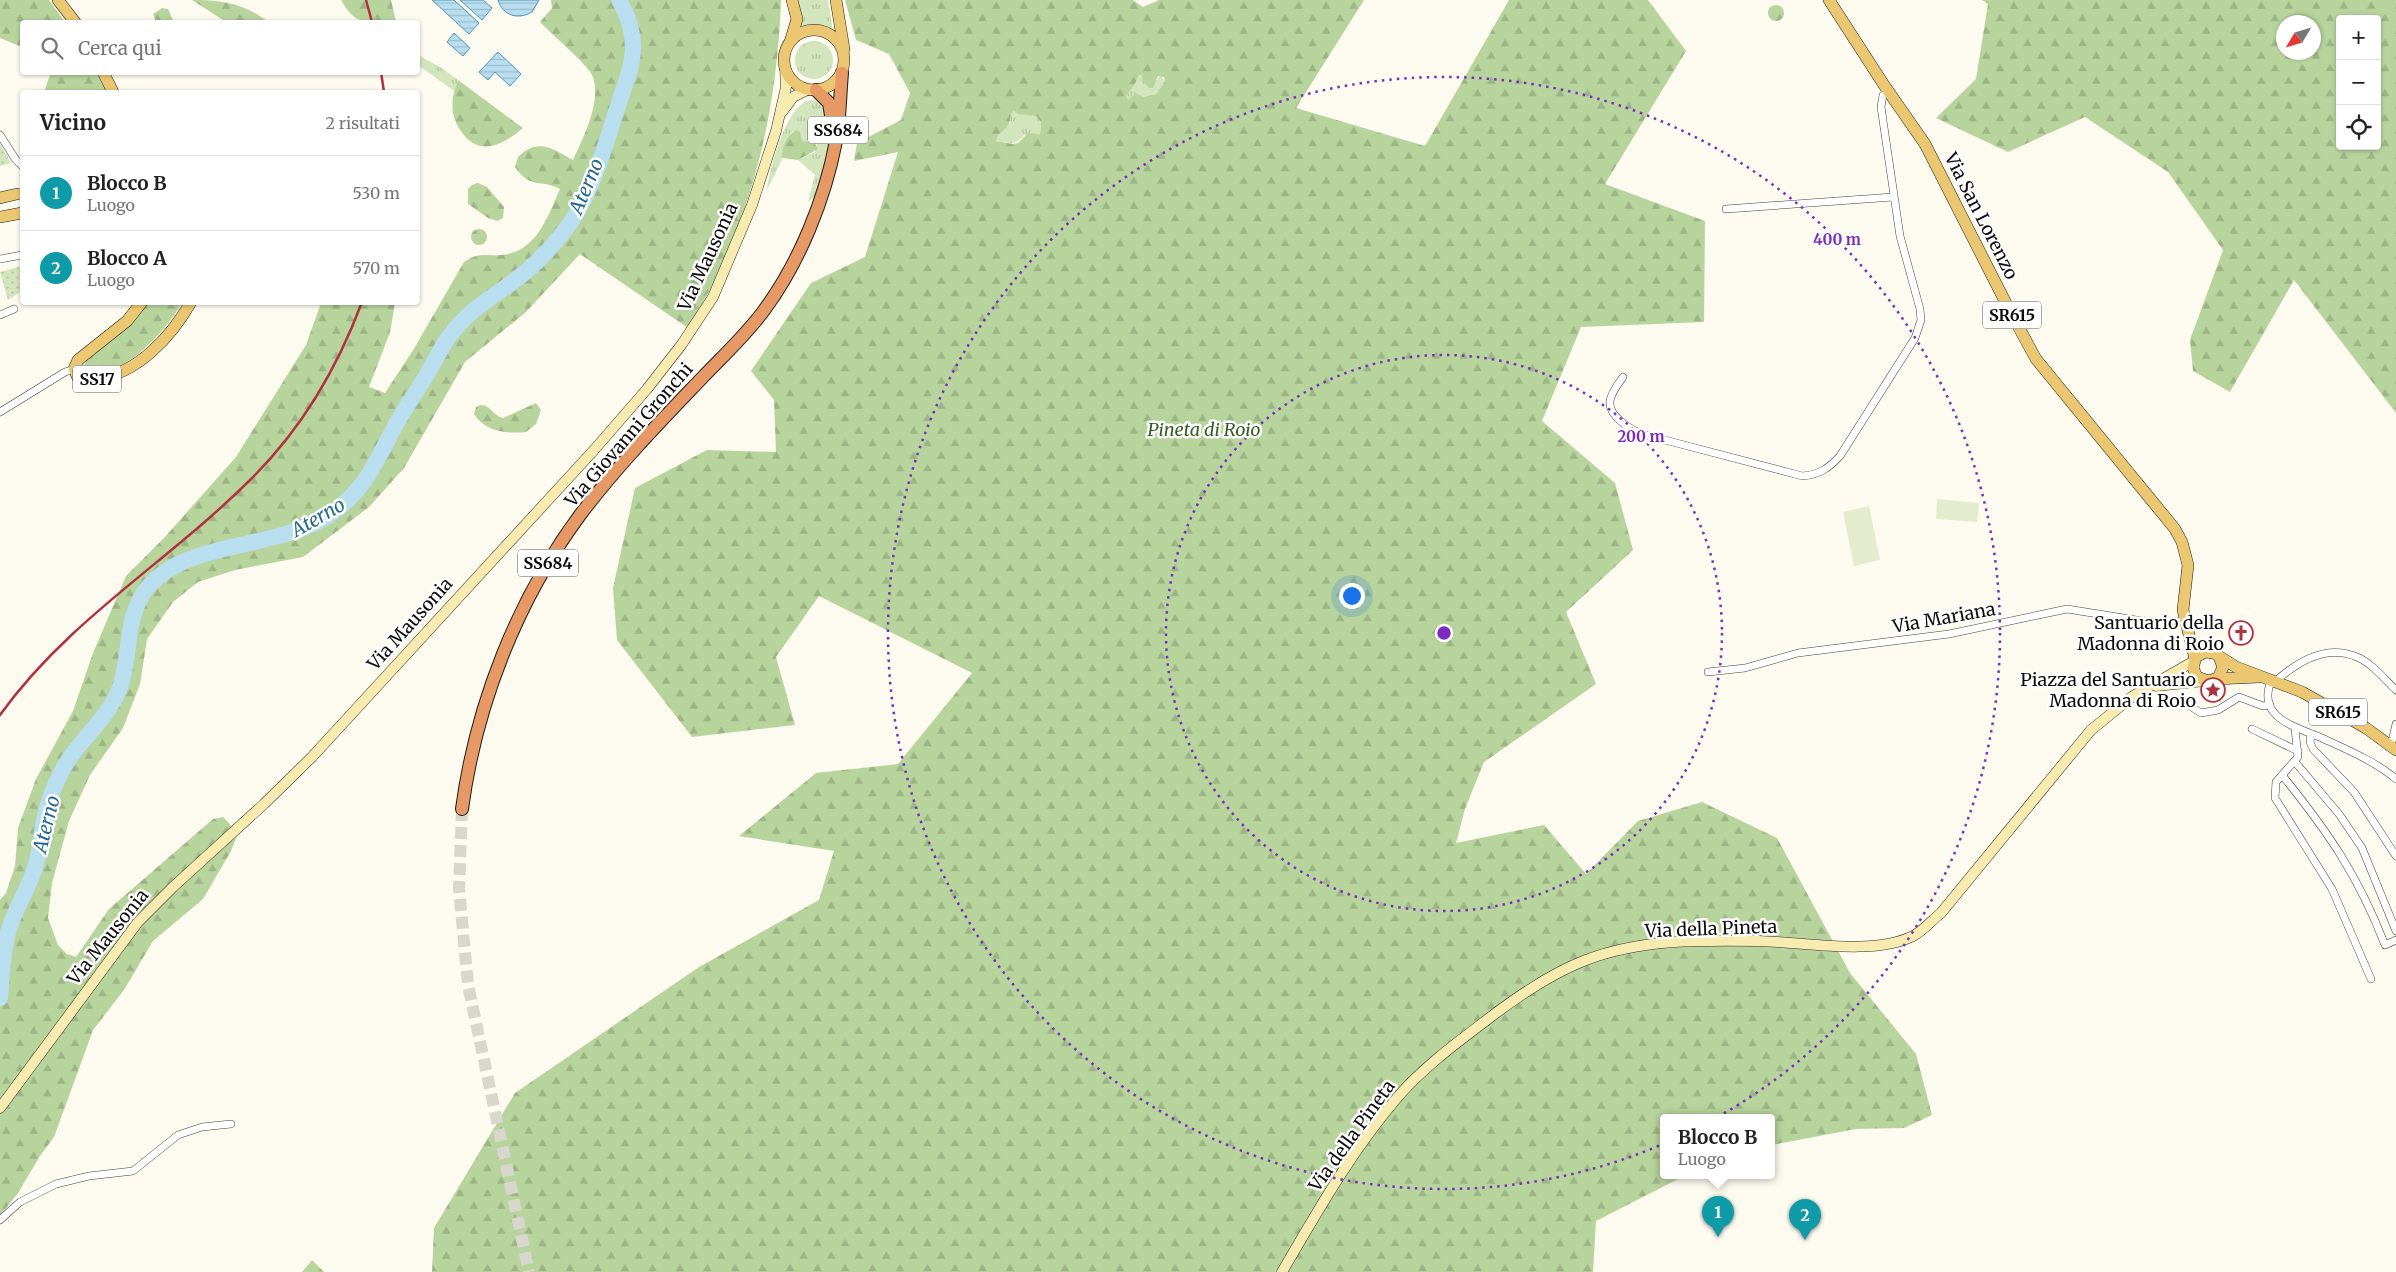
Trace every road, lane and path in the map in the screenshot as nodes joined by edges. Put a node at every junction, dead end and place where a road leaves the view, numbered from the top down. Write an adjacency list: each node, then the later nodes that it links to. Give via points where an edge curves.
1 (58, 0): 5 (main road)
2 (792, 0): 6 (main road, via 797,19)
3 (836, 0): 7 (main road)
4 (1829, 0): 13 (main road, Via San Lorenzo / SR615)
5 (73, 20)
6 (790, 41): 7 (main road, via 806,31 824,31 838,42); 8 (main road, via 784,54)
7 (844, 59): 9 (main road)
8 (785, 68): 12 (main road, via 793,82); 14 (main road, Via Mausonia, via 786,82)
9 (842, 73): 12 (main road, via 831,85); 17 (highway, Via Giovanni Gronchi / SS684, via 836,142)
10 (104, 75): 11 (main road)
11 (112, 90)
12 (811, 90): 14 (main road, Via Mausonia, via 788,101); 17 (highway, Via Giovanni Gronchi / SS684, via 830,103 832,116 830,155)
13 (1887, 91): 19 (street, via 1881,107); 33 (main road, Via San Lorenzo / SR615, via 1926,144 2036,359 2175,529 2188,565 2183,602)
14 (779, 120): 57 (main road, Via Mausonia, via 752,205 723,275 701,317 666,367 594,450 312,756 143,917)
15 (0, 135): 16 (street)
16 (20, 164)
17 (824, 185): 52 (highway, Via Giovanni Gronchi / SS684, via 798,252 765,308 623,462 580,515 542,574 509,642 486,704 470,762)
18 (17, 194): 20 (main road)
19 (1894, 197): 21 (street); 31 (street, via 1903,251 1918,298 1919,329 1840,456 1824,471 1813,475 1790,473 1633,431 1610,408 1613,393)
20 (0, 198)
21 (1726, 209)
22 (20, 213): 23 (main road)
23 (0, 217)
24 (20, 254): 25 (street)
25 (0, 259)
26 (139, 305): 30 (main road, SS17, via 123,324 79,358)
27 (188, 305): 30 (main road, SS17, via 160,343 126,370 84,380 78,378)
28 (14, 309): 29 (street)
29 (0, 315)
30 (74, 369): 32 (street)
31 (1623, 377)
32 (0, 412)
33 (2186, 623): 34 (main road, SR615, via 2198,642); 35 (main road, Via San Lorenzo / SR615); 36 (street, Via Mariana, via 2161,624 2067,609 1949,634 1798,652 1745,668)
34 (2216, 654): 35 (main road, via 2203,652); 37 (main road, SR615, via 2236,666); 38 (main road, via 2223,667)
35 (2194, 660): 38 (main road, SR615, via 2194,673 2199,678); 39 (main road, Via della Pineta)
36 (1708, 672)
37 (2271, 679): 38 (main road, SR615); 40 (street, via 2306,658 2340,654 2357,657); 42 (street, via 2267,693); 47 (main road, SR615, via 2319,701)
38 (2211, 680): 39 (main road, Via della Pineta)
39 (2144, 690): 60 (main road, Via della Pineta, via 2082,739 1941,913 1914,935 1874,947 1759,941 1657,944 1586,960 1519,996 1466,1035 1397,1098 1334,1182)
40 (2396, 690)
41 (2187, 704): 42 (street, via 2201,713 2218,710 2239,697 2262,706)
42 (2270, 705): 45 (street, via 2282,720)
43 (2396, 724): 47 (street)
44 (2252, 728): 48 (street)
45 (2295, 729): 46 (street); 48 (street)
46 (2311, 734): 51 (street); 53 (street, via 2313,749 2354,792)
47 (2394, 748)
48 (2298, 751): 49 (street)
49 (2295, 762): 50 (street); 54 (street, via 2339,814 2362,848)
50 (2282, 775): 55 (street, via 2324,828 2350,868 2385,945); 56 (street, via 2274,786 2275,799 2332,889)
51 (2396, 778)
52 (462, 809)
53 (2396, 856)
54 (2396, 931)
55 (2396, 940)
56 (2372, 979)
57 (0, 1108)
58 (232, 1124): 59 (street, via 202,1127 178,1135 133,1171 56,1184 20,1202)
59 (0, 1220)
60 (1282, 1272)

